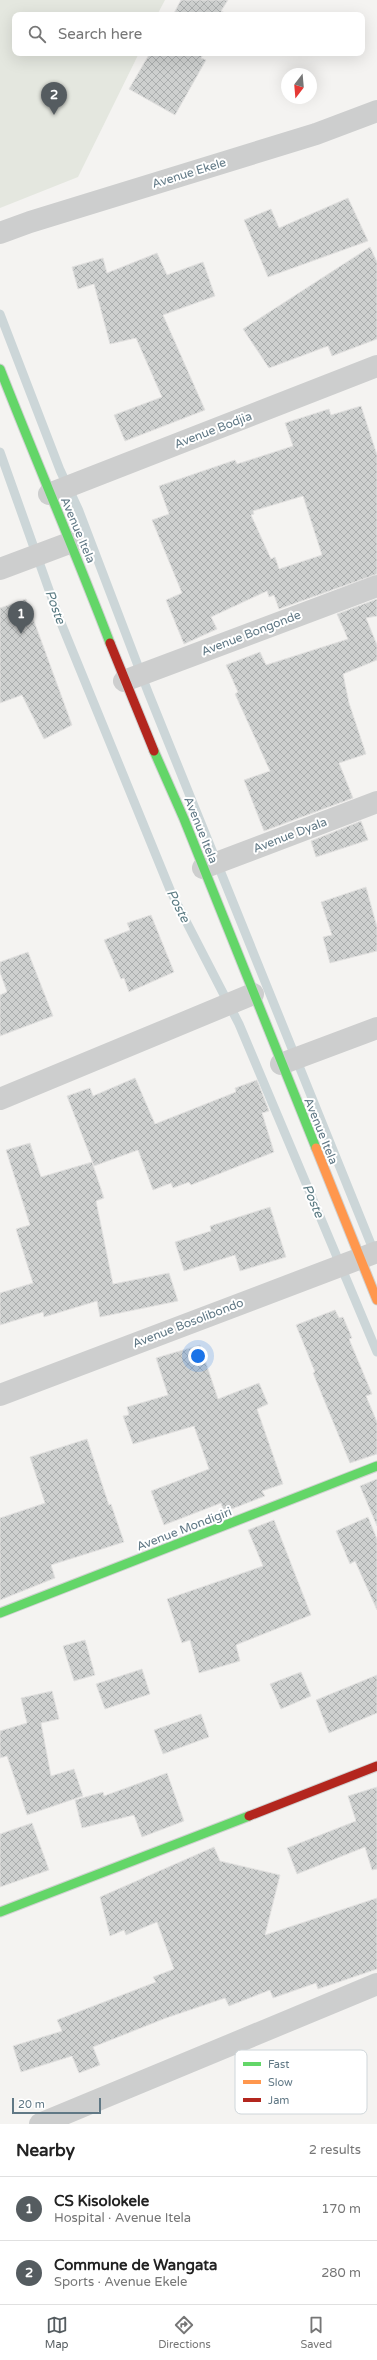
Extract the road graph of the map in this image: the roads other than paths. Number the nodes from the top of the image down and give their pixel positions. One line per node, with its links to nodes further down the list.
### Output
1 (377, 110): 2 (street, Avenue Ekele)
2 (0, 233)
3 (377, 366): 5 (street, Avenue Bodjia)
4 (0, 369): 5 (street, Avenue Itela)
5 (49, 494): 6 (street, Avenue Itela)
6 (72, 542): 7 (street); 9 (street, Avenue Itela)
7 (0, 569)
8 (377, 586): 9 (street, Avenue Bongonde)
9 (124, 681): 11 (street, Avenue Itela)
10 (377, 802): 11 (street, Avenue Dyala)
11 (203, 868): 12 (street, Avenue Itela)
12 (253, 994): 14 (street, Avenue Itela); 15 (street)
13 (377, 1028): 14 (street)
14 (281, 1064): 16 (street, Avenue Itela)
15 (0, 1100)
16 (368, 1255): 17 (street, Avenue Itela); 18 (street, Avenue Bosolibondo)
17 (377, 1300)
18 (0, 1395)
19 (377, 1466): 20 (street, Avenue Mondigiri)
20 (0, 1613)
21 (377, 1766): 22 (street)
22 (0, 1912)
23 (377, 1984): 24 (street)
24 (40, 2124)

